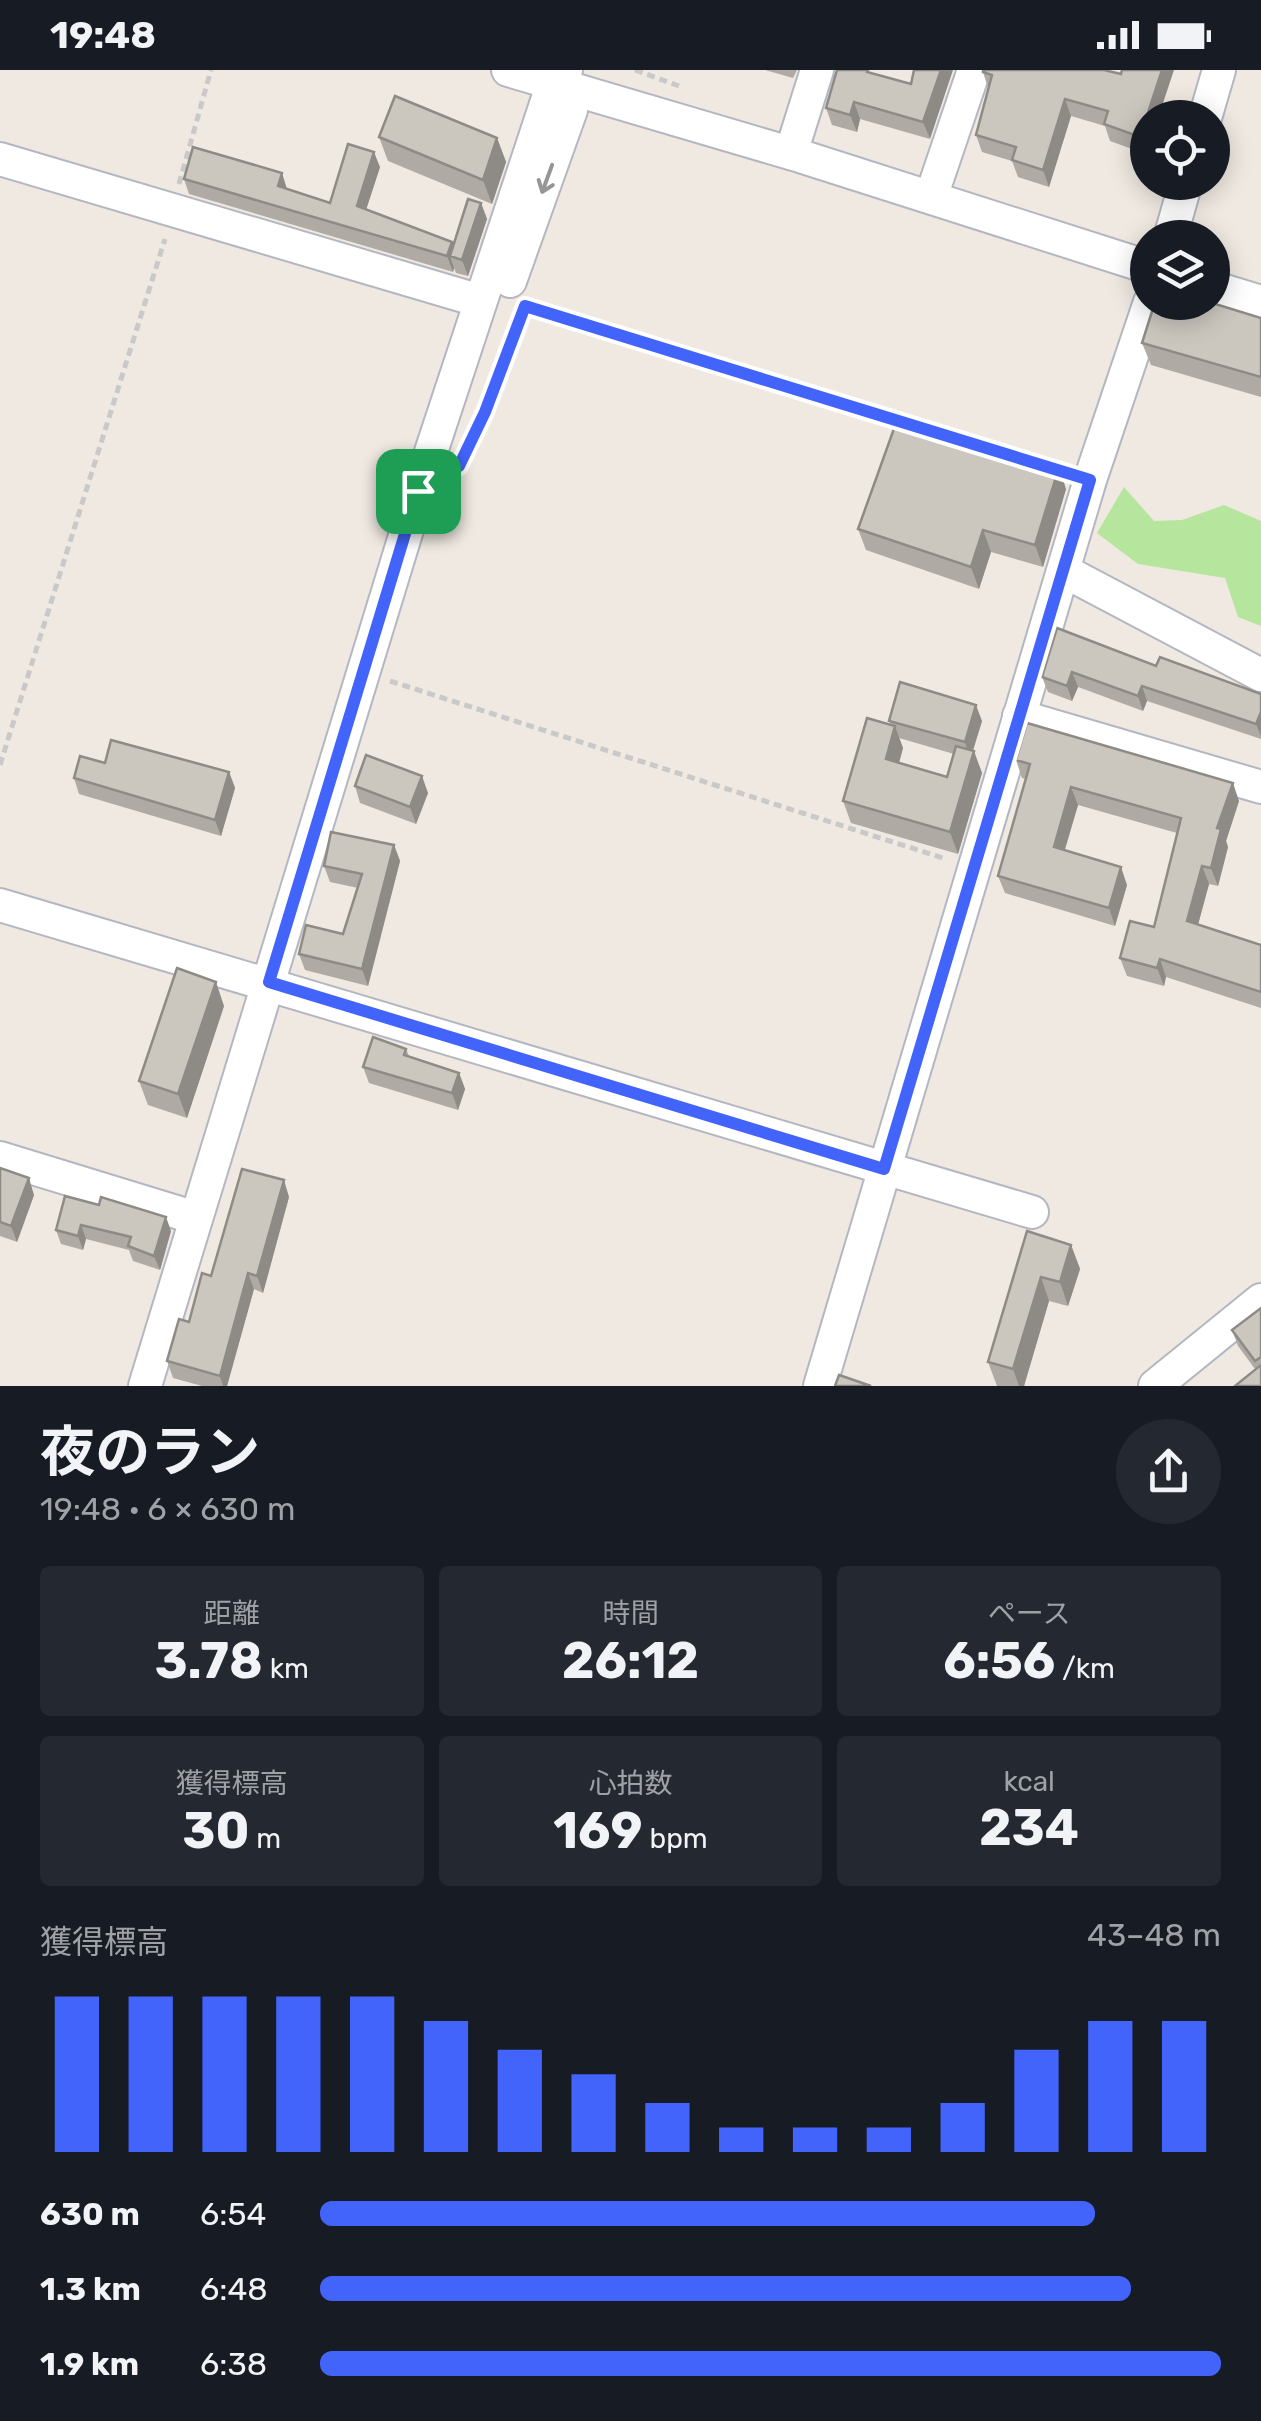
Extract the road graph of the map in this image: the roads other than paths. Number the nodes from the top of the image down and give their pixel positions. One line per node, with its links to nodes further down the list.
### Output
1 (508, 70): 5 (street)
2 (817, 70): 7 (street)
3 (974, 70): 9 (street)
4 (1219, 70): 6 (street)
5 (563, 79): 7 (street); 20 (street)
6 (1210, 100)
7 (791, 153): 9 (street)
8 (0, 159): 12 (street)
9 (931, 198): 10 (street)
10 (1130, 261)
11 (1230, 293): 13 (street)
12 (467, 297)
13 (1261, 302)
14 (1144, 320): 15 (street)
15 (1064, 571): 16 (street); 17 (street)
16 (1261, 676)
17 (1019, 716): 18 (street); 22 (street)
18 (1261, 787)
19 (0, 905): 20 (street)
20 (269, 982): 22 (street); 24 (street)
21 (0, 1158): 24 (street)
22 (884, 1169): 23 (street); 27 (street)
23 (1032, 1212)
24 (196, 1218): 26 (street)
25 (1261, 1300): 28 (street)
26 (145, 1386)
27 (820, 1386)
28 (1155, 1386)

